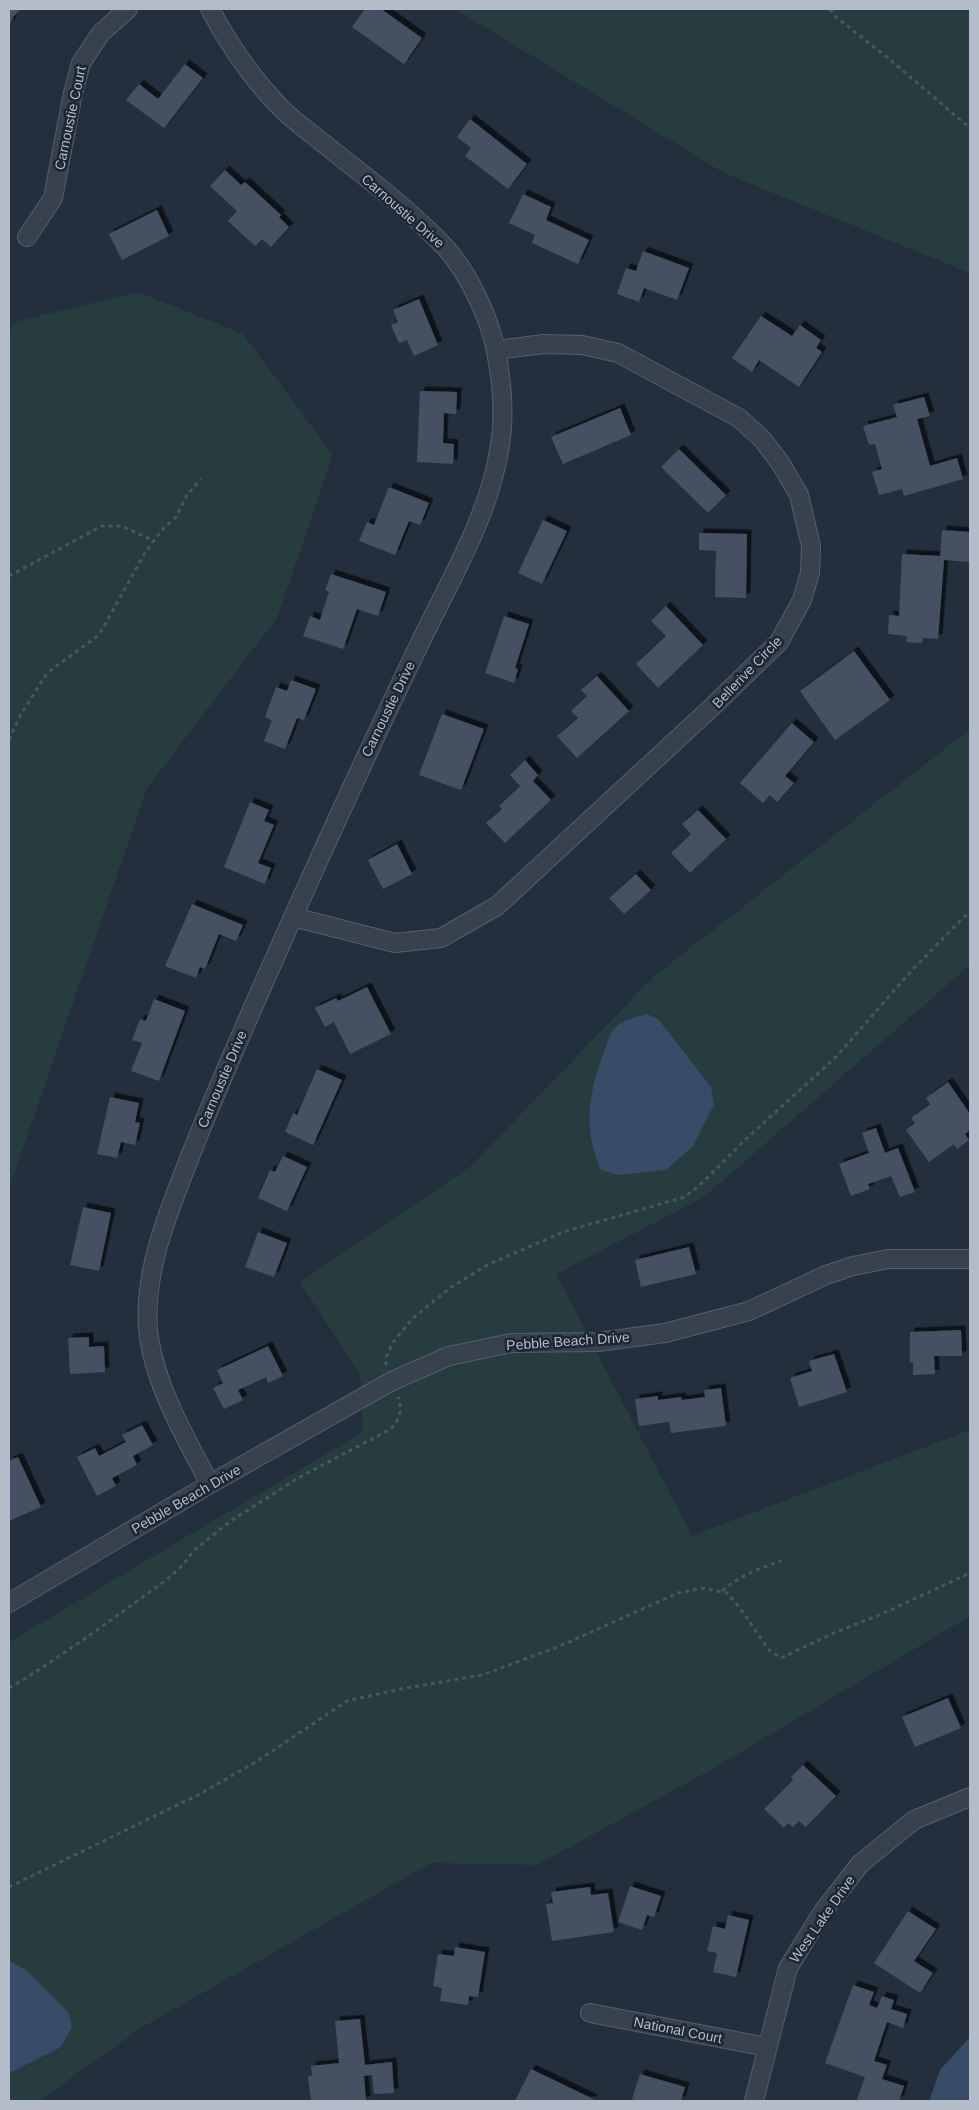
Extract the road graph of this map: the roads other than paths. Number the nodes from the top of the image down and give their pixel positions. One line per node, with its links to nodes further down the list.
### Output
1 (128, 9): 3 (street, Carnoustie Court)
2 (210, 9): 4 (street, Carnoustie Drive)
3 (27, 237)
4 (496, 350): 5 (street, Carnoustie Drive); 5 (street, Bellerive Circle)
5 (293, 918): 7 (street, Carnoustie Drive)
6 (970, 1259): 7 (street, Pebble Beach Drive)
7 (210, 1484): 8 (street, Pebble Beach Drive)
8 (9, 1603)
9 (970, 1798): 11 (street, West Lake Drive)
10 (590, 2013): 11 (street, National Court)
11 (767, 2046): 12 (street, West Lake Drive)
12 (754, 2101)

